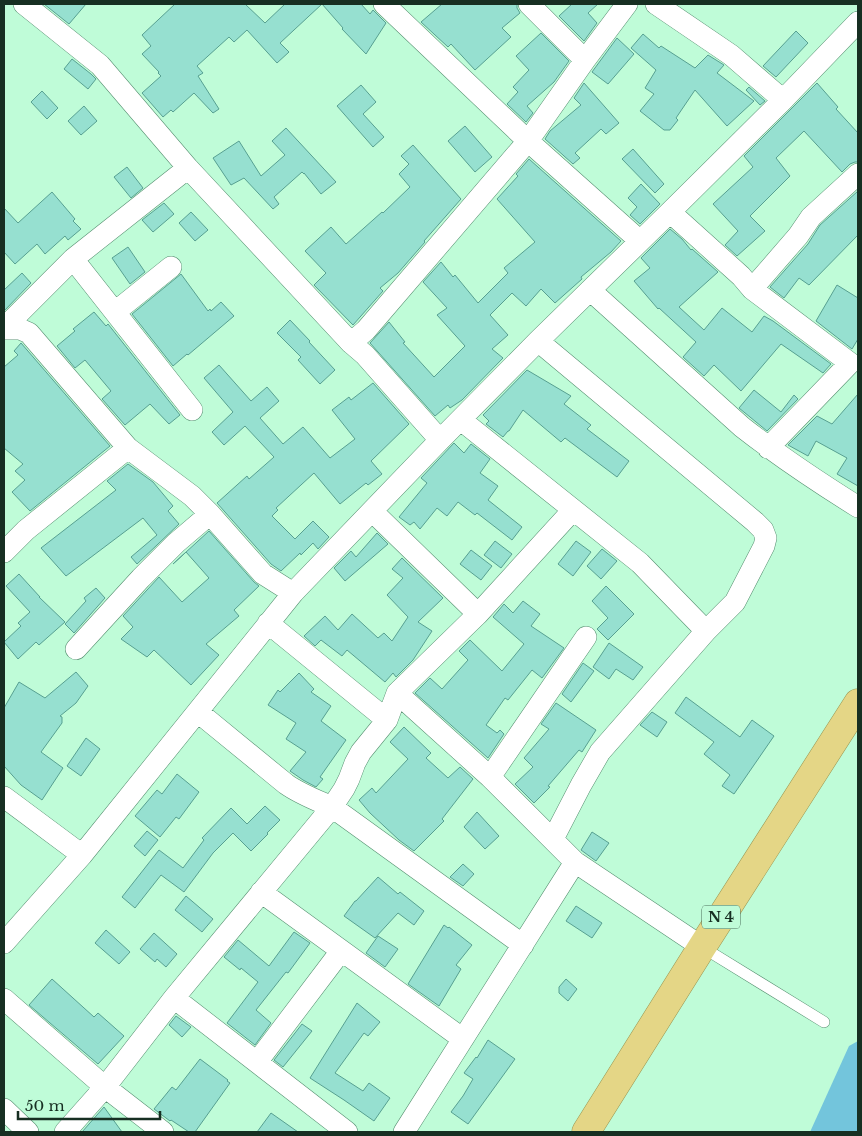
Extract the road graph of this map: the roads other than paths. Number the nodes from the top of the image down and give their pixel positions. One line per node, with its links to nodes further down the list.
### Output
1 (24, 4): 10 (street)
2 (384, 4): 9 (street)
3 (529, 4): 7 (street)
4 (627, 4): 7 (street)
5 (656, 4): 8 (street)
6 (858, 22): 8 (street)
7 (585, 60): 9 (street)
8 (783, 100): 12 (street)
9 (528, 141): 13 (street); 21 (street)
10 (188, 168): 14 (street); 21 (street)
11 (858, 174): 16 (street)
12 (670, 212): 13 (street); 16 (street)
13 (640, 242): 17 (street)
14 (73, 259): 18 (street); 19 (street)
15 (171, 267): 18 (street)
16 (752, 289): 22 (street)
17 (590, 290): 20 (street); 27 (street)
18 (115, 312): 23 (street)
19 (4, 328): 26 (street)
20 (538, 341): 24 (street); 36 (street)
21 (351, 343): 25 (street)
22 (854, 359): 27 (street)
23 (192, 410)
24 (460, 420): 25 (street); 29 (street)
25 (440, 440): 30 (street)
26 (128, 448): 31 (street); 32 (street)
27 (768, 448): 28 (street)
28 (858, 507)
29 (573, 510): 34 (street); 36 (street)
30 (372, 511): 33 (street); 34 (street)
31 (210, 514): 33 (street); 38 (street)
32 (4, 552)
33 (293, 593): 35 (street)
34 (478, 614): 39 (street)
35 (268, 623): 41 (street); 42 (street)
36 (706, 631): 46 (street)
37 (586, 637): 43 (street)
38 (76, 649)
39 (397, 693): 42 (street); 43 (street)
40 (858, 703): 52 (highway, N 4)
41 (198, 712): 45 (street); 47 (street)
42 (388, 720): 45 (street)
43 (490, 777): 46 (street)
44 (4, 797): 47 (street)
45 (332, 806): 49 (street); 51 (street)
46 (553, 839): 48 (street)
47 (82, 855): 50 (street)
48 (575, 862): 51 (street); 52 (street)
49 (261, 892): 53 (street); 54 (street)
50 (4, 943)
51 (523, 945): 57 (street)
52 (702, 947): 56 (lane); 66 (highway, N 4)
53 (341, 951): 57 (street); 58 (street)
54 (174, 998): 58 (street); 59 (street)
55 (4, 999): 59 (street)
56 (824, 1022)
57 (462, 1039): 65 (street)
58 (257, 1062): 64 (street)
59 (105, 1087): 62 (street); 63 (street)
60 (4, 1109): 61 (street)
61 (28, 1132)
62 (64, 1132)
63 (163, 1132)
64 (347, 1132)
65 (404, 1132)
66 (586, 1132)

